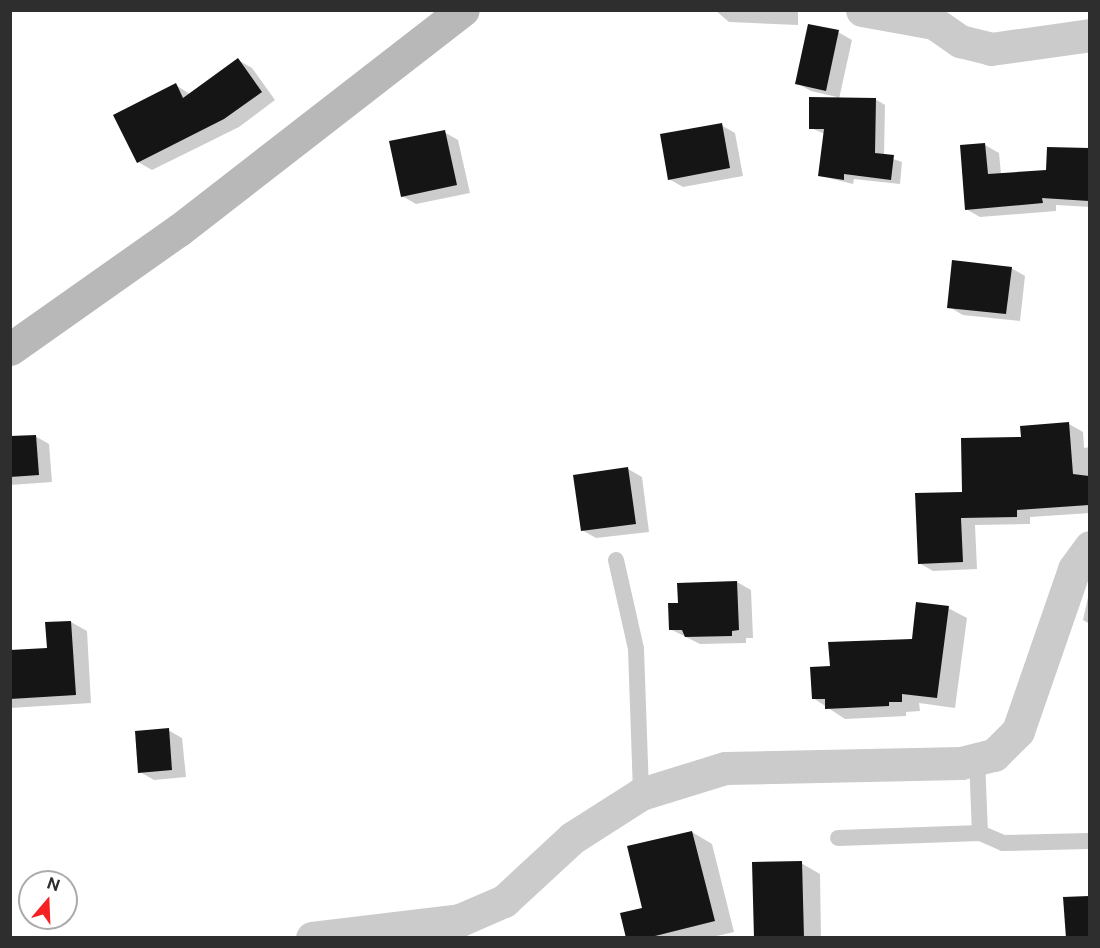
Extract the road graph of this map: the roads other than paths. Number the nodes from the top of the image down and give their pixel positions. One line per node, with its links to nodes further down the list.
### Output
1 (463, 10): 4 (street)
2 (862, 10): 3 (street)
3 (1089, 35)
4 (10, 349)
5 (1089, 547): 7 (street)
6 (616, 560): 8 (lane)
7 (977, 759): 8 (street); 9 (lane)
8 (641, 794): 12 (street)
9 (980, 834): 10 (lane); 11 (lane)
10 (838, 838)
11 (1089, 842)
12 (312, 938)

